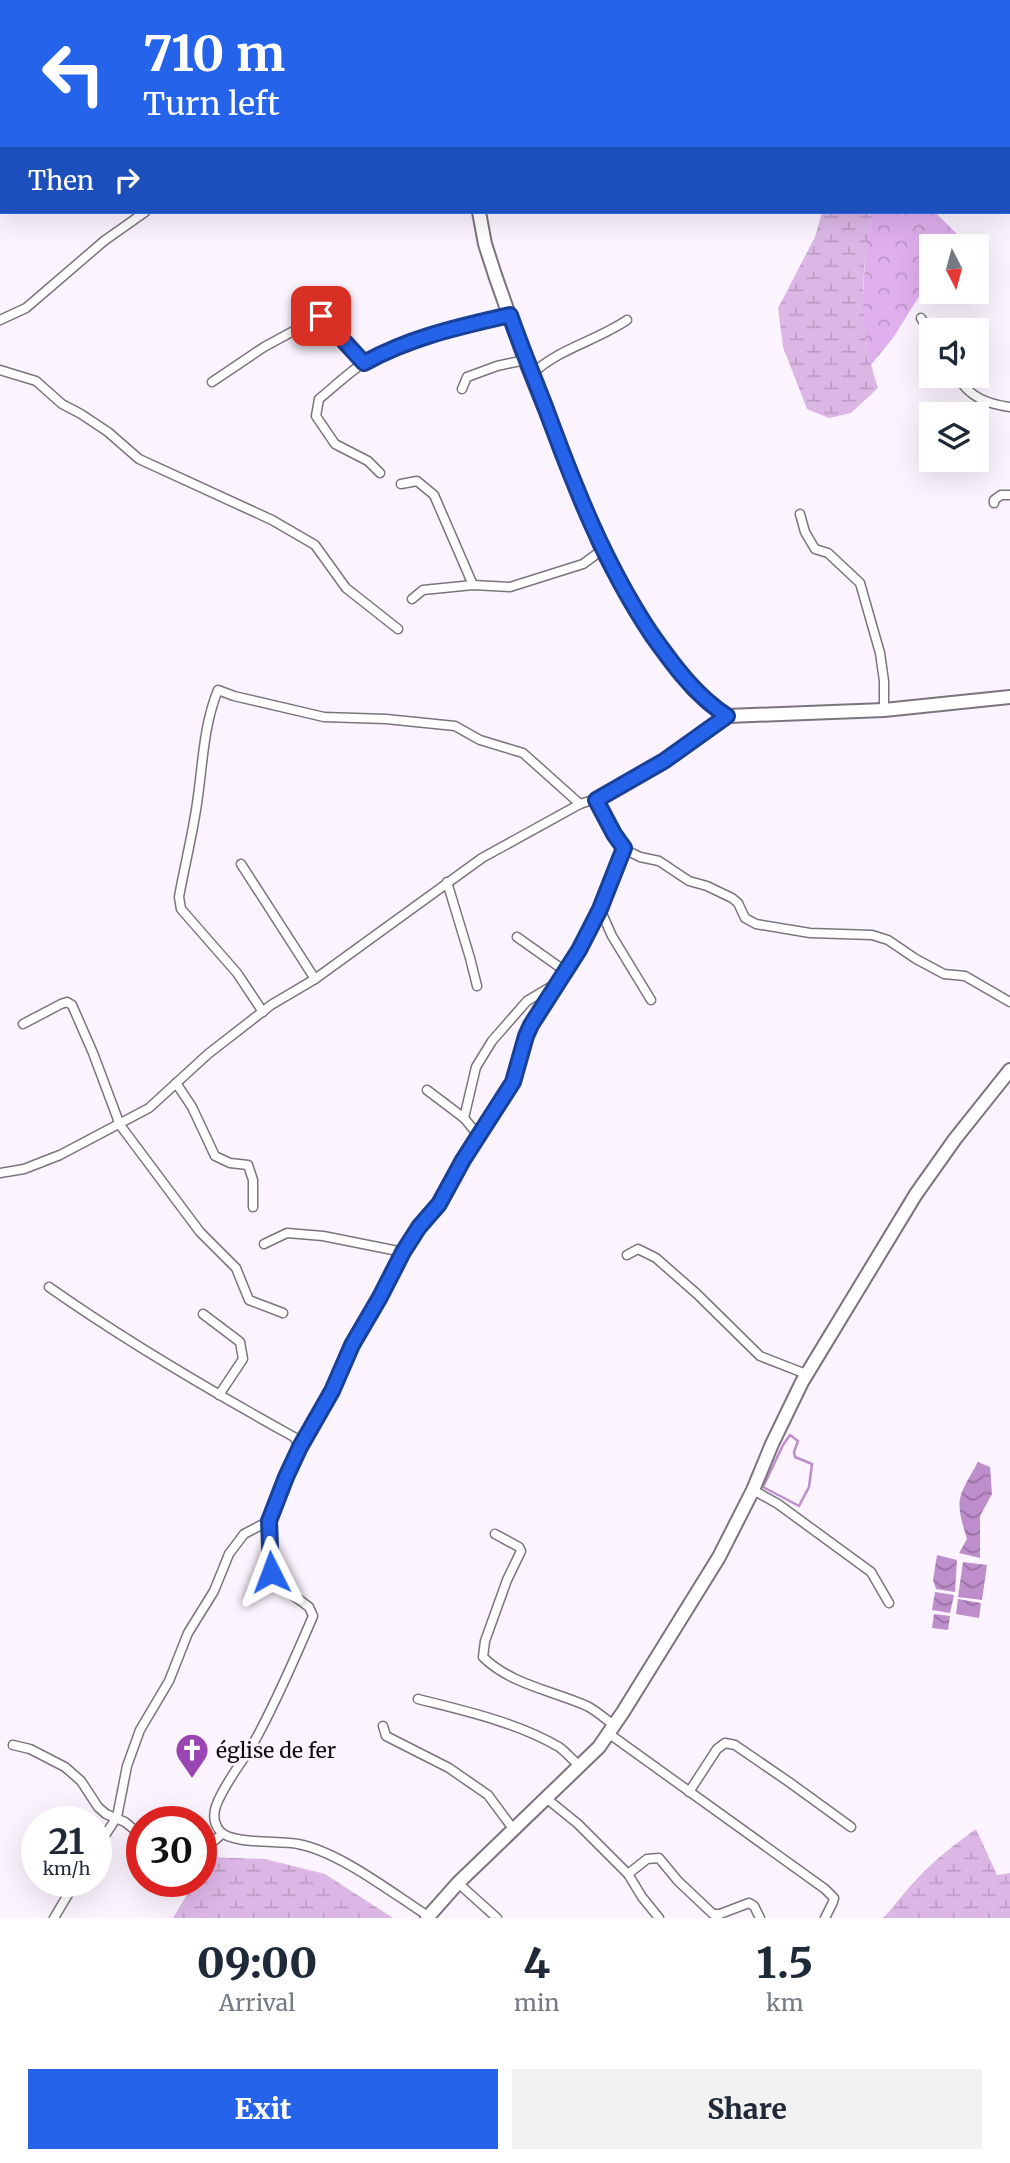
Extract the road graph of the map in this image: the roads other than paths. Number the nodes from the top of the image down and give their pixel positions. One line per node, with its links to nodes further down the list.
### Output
1 (142, 214): 4 (street)
2 (479, 214): 3 (main road)
3 (510, 315): 6 (main road); 7 (street)
4 (0, 320)
5 (627, 320): 9 (street)
6 (525, 360): 9 (main road); 11 (street)
7 (364, 363): 10 (street); 14 (street)
8 (0, 370): 22 (street)
9 (532, 374): 19 (main road)
10 (212, 382)
11 (462, 388)
12 (967, 388): 13 (street)
13 (1010, 407)
14 (380, 473)
15 (401, 484): 20 (street)
16 (1010, 495): 17 (street)
17 (994, 503)
18 (800, 514): 24 (street)
19 (602, 550): 20 (street); 25 (main road)
20 (473, 585): 21 (street)
21 (412, 599)
22 (398, 629)
23 (1010, 697): 24 (main road)
24 (884, 709): 25 (main road)
25 (727, 716): 26 (street)
26 (596, 800): 27 (street); 28 (street)
27 (580, 804): 30 (street); 39 (street)
28 (624, 848): 31 (street); 38 (street)
29 (241, 864): 34 (street)
30 (447, 882): 34 (street); 36 (street)
31 (600, 909): 33 (street); 37 (street)
32 (517, 937): 33 (street)
33 (565, 971): 35 (street)
34 (315, 979): 39 (street)
35 (557, 984): 44 (street); 46 (street)
36 (477, 986)
37 (651, 1000)
38 (1010, 1002)
39 (263, 1012): 42 (street)
40 (23, 1024): 45 (street)
41 (1010, 1070): 55 (main road)
42 (176, 1083): 45 (street); 48 (street)
43 (426, 1090): 44 (street)
44 (464, 1118): 46 (street)
45 (120, 1125): 47 (street); 53 (street)
46 (478, 1135): 50 (street)
47 (0, 1174)
48 (253, 1207)
49 (264, 1244): 50 (street)
50 (403, 1252): 57 (street)
51 (627, 1255): 55 (street)
52 (49, 1287): 56 (street)
53 (283, 1313)
54 (203, 1314): 56 (street)
55 (806, 1374): 58 (main road)
56 (219, 1395): 57 (street)
57 (300, 1447): 59 (street)
58 (753, 1490): 61 (street); 64 (main road)
59 (269, 1521): 69 (street); 74 (street)
60 (495, 1534): 64 (street)
61 (889, 1603)
62 (418, 1699): 66 (street)
63 (383, 1726): 73 (street)
64 (611, 1729): 66 (main road); 67 (street)
65 (13, 1745): 69 (street)
66 (579, 1766): 68 (main road)
67 (689, 1792): 72 (street); 84 (street)
68 (546, 1798): 73 (main road); 76 (street)
69 (117, 1817): 70 (street); 71 (street)
70 (126, 1824)
71 (112, 1825)
72 (850, 1827)
73 (514, 1830): 77 (main road)
74 (222, 1833): 75 (street); 79 (street)
75 (217, 1838)
76 (628, 1874): 82 (street); 83 (street)
77 (458, 1883): 79 (main road); 81 (street)
78 (66, 1897): 80 (street)
79 (428, 1917)
80 (54, 1918)
81 (498, 1918)
82 (659, 1918)
83 (760, 1918)
84 (825, 1918)

